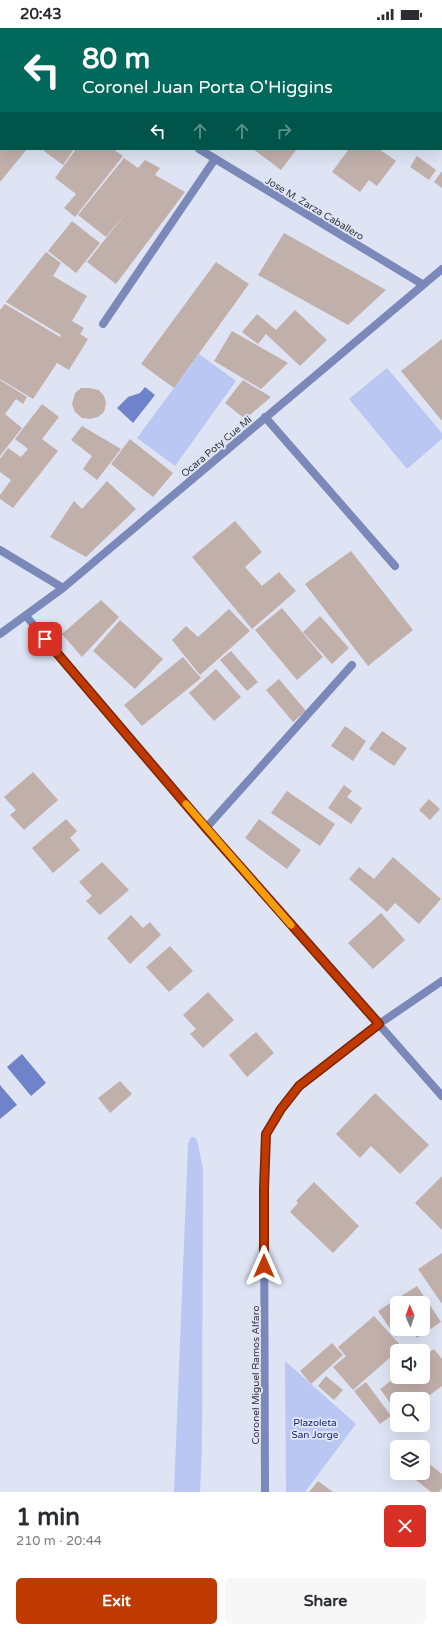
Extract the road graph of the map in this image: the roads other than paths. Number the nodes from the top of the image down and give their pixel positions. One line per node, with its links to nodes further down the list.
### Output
1 (201, 150): 2 (street, Jose M. Zarza Caballero)
2 (215, 159): 4 (street, Jose M. Zarza Caballero); 5 (street)
3 (442, 268): 4 (street, Ocara Poty Cue Mi)
4 (422, 284): 6 (street, Ocara Poty Cue Mi)
5 (103, 324)
6 (265, 417): 8 (street); 9 (street, Ocara Poty Cue Mi)
7 (0, 550): 9 (street)
8 (395, 566)
9 (63, 588): 10 (street, Ocara Poty Cue Mi)
10 (26, 616): 11 (street, Ocara Poty Cue Mi); 13 (street)
11 (0, 634)
12 (352, 666): 13 (street)
13 (206, 828): 15 (street)
14 (442, 981): 15 (street, Coronel Miguel Ramos Alfaro)
15 (379, 1024): 16 (street); 17 (street, Coronel Miguel Ramos Alfaro)
16 (442, 1096)
17 (266, 1492)

